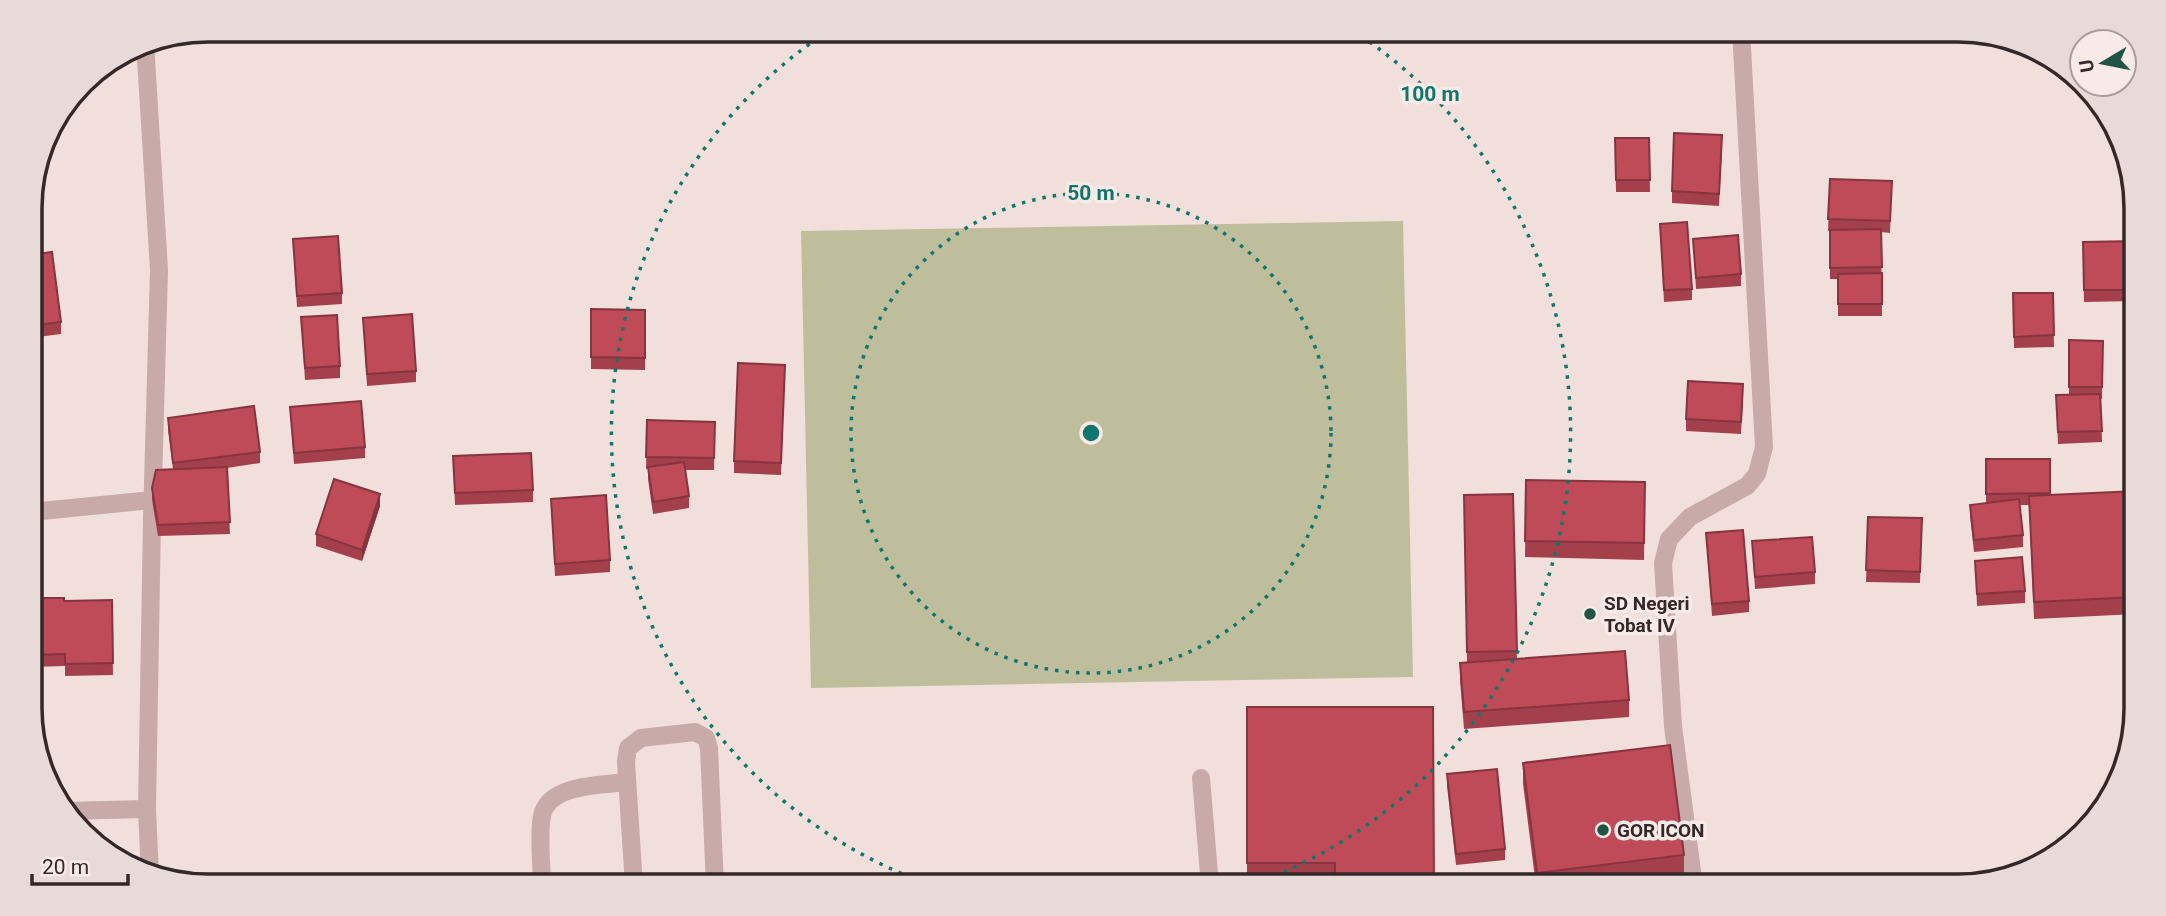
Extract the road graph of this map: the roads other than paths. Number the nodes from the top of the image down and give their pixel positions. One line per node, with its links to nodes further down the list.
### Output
1 (1742, 42): 14 (street)
2 (146, 55): 3 (street)
3 (152, 500): 4 (street); 7 (street)
4 (42, 511)
5 (1201, 778): 13 (street)
6 (627, 782): 10 (street); 11 (street); 12 (street)
7 (147, 809): 8 (street); 9 (street)
8 (78, 811)
9 (149, 862)
10 (542, 874)
11 (633, 874)
12 (714, 874)
13 (1209, 874)
14 (1692, 874)

